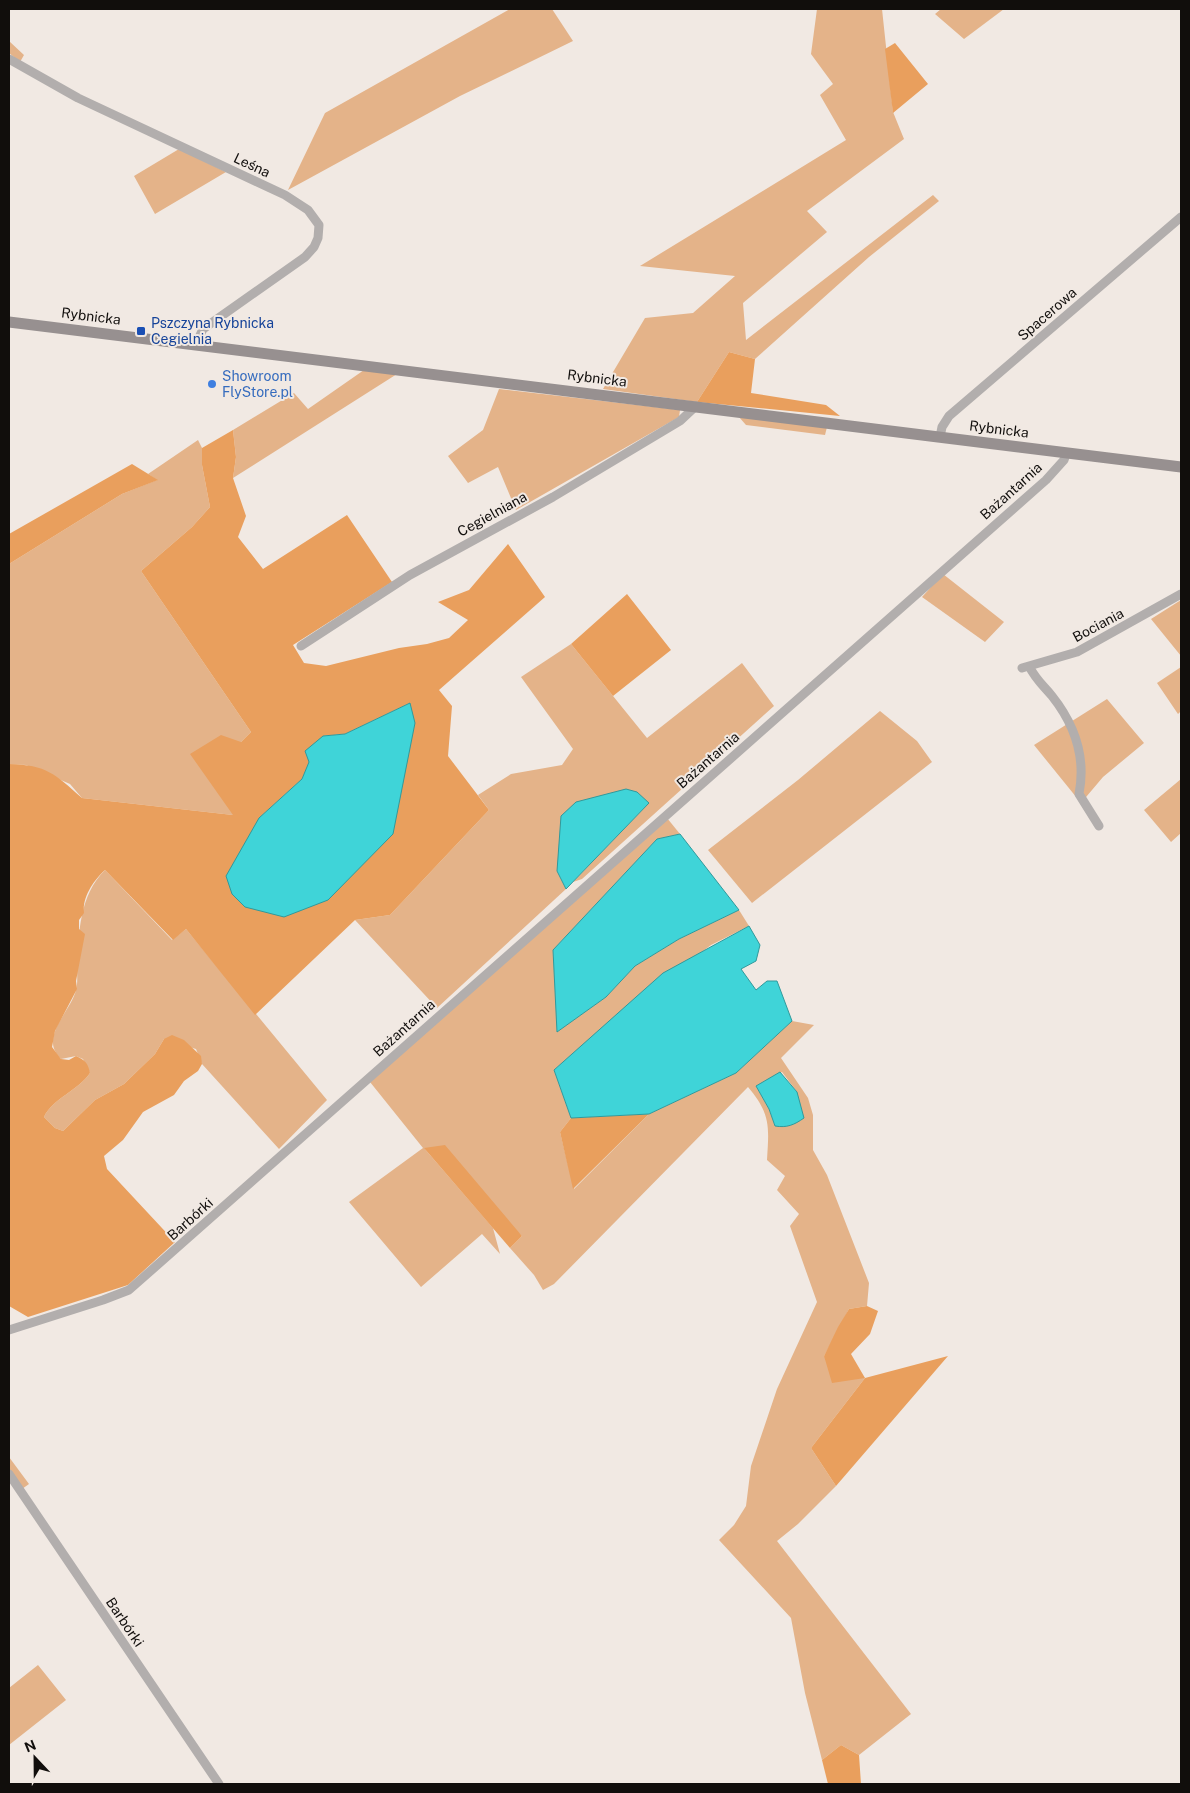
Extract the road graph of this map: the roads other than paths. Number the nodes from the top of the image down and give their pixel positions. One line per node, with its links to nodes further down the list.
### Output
1 (9, 59): 4 (street, Leśna)
2 (1181, 217): 6 (street, Spacerowa)
3 (9, 322): 4 (main road, Rybnicka)
4 (196, 344): 5 (main road, Rybnicka)
5 (696, 406): 6 (main road, Rybnicka); 10 (street, Cegielniana)
6 (940, 437): 7 (main road, Rybnicka)
7 (1066, 454): 8 (main road, Rybnicka); 12 (street, Bażantarnia)
8 (1181, 467)
9 (1181, 594): 11 (street, Bociania)
10 (301, 646)
11 (1099, 826)
12 (364, 1084): 13 (street, Barbórki)
13 (9, 1330)
14 (9, 1474): 15 (street, Barbórki)
15 (220, 1784)

